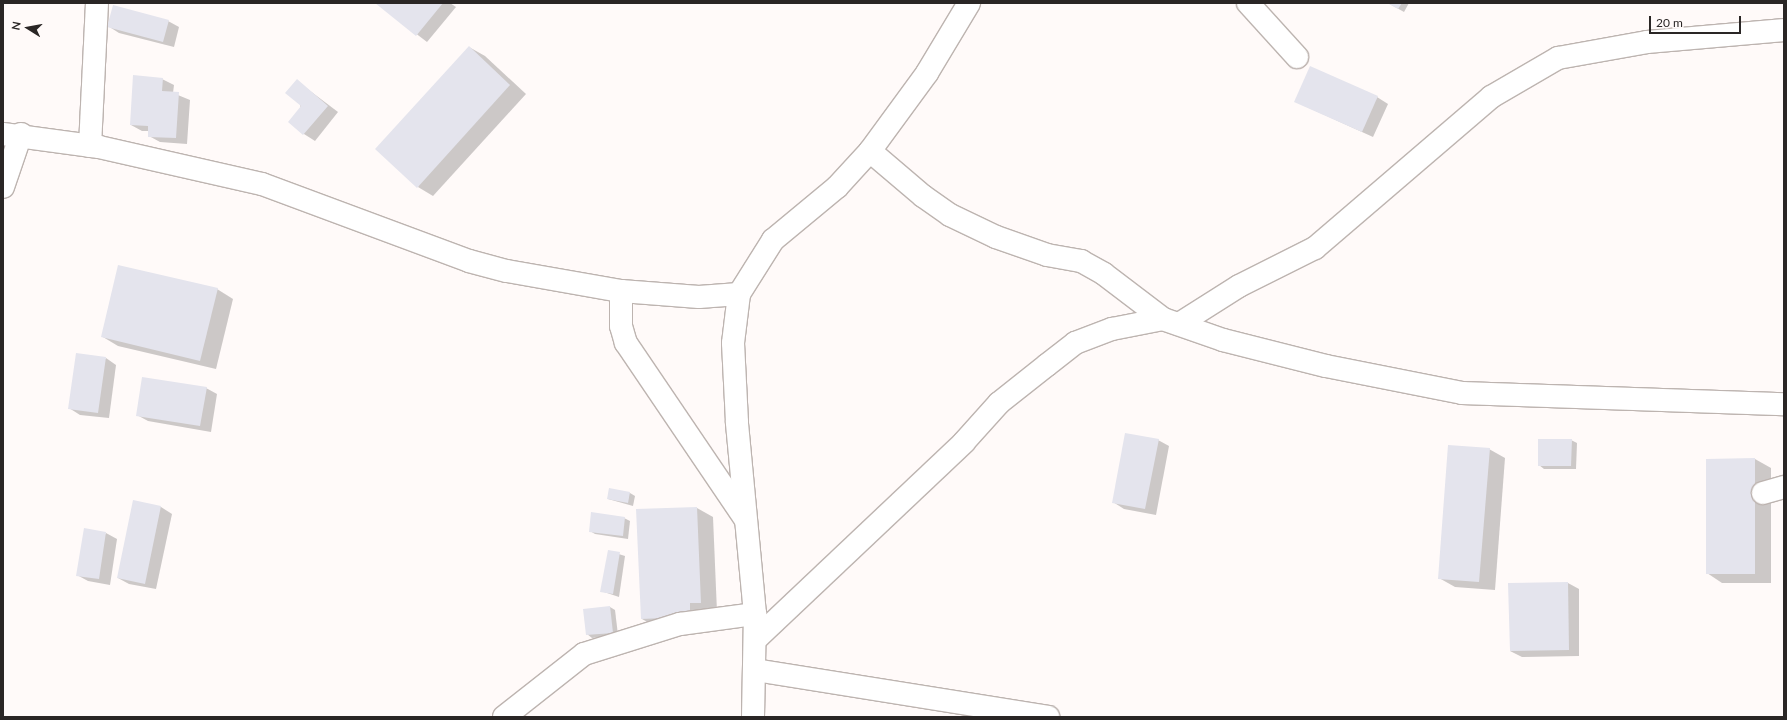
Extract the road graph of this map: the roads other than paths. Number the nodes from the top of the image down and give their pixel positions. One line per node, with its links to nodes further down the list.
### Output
1 (97, 3): 7 (street)
2 (969, 3): 8 (street)
3 (1248, 3): 5 (street)
4 (1784, 30): 12 (street)
5 (1297, 57)
6 (12, 134): 7 (street); 9 (street)
7 (90, 146): 10 (street)
8 (870, 151): 11 (street); 12 (street)
9 (3, 187)
10 (621, 291): 11 (street); 16 (street)
11 (739, 294): 16 (street)
12 (1171, 321): 13 (street); 18 (street)
13 (1784, 404)
14 (1784, 487): 15 (street)
15 (1763, 493)
16 (745, 520): 17 (street)
17 (755, 614): 18 (street); 20 (street)
18 (756, 639): 19 (street)
19 (755, 670): 21 (street); 22 (street)
20 (504, 717)
21 (753, 717)
22 (1048, 717)

